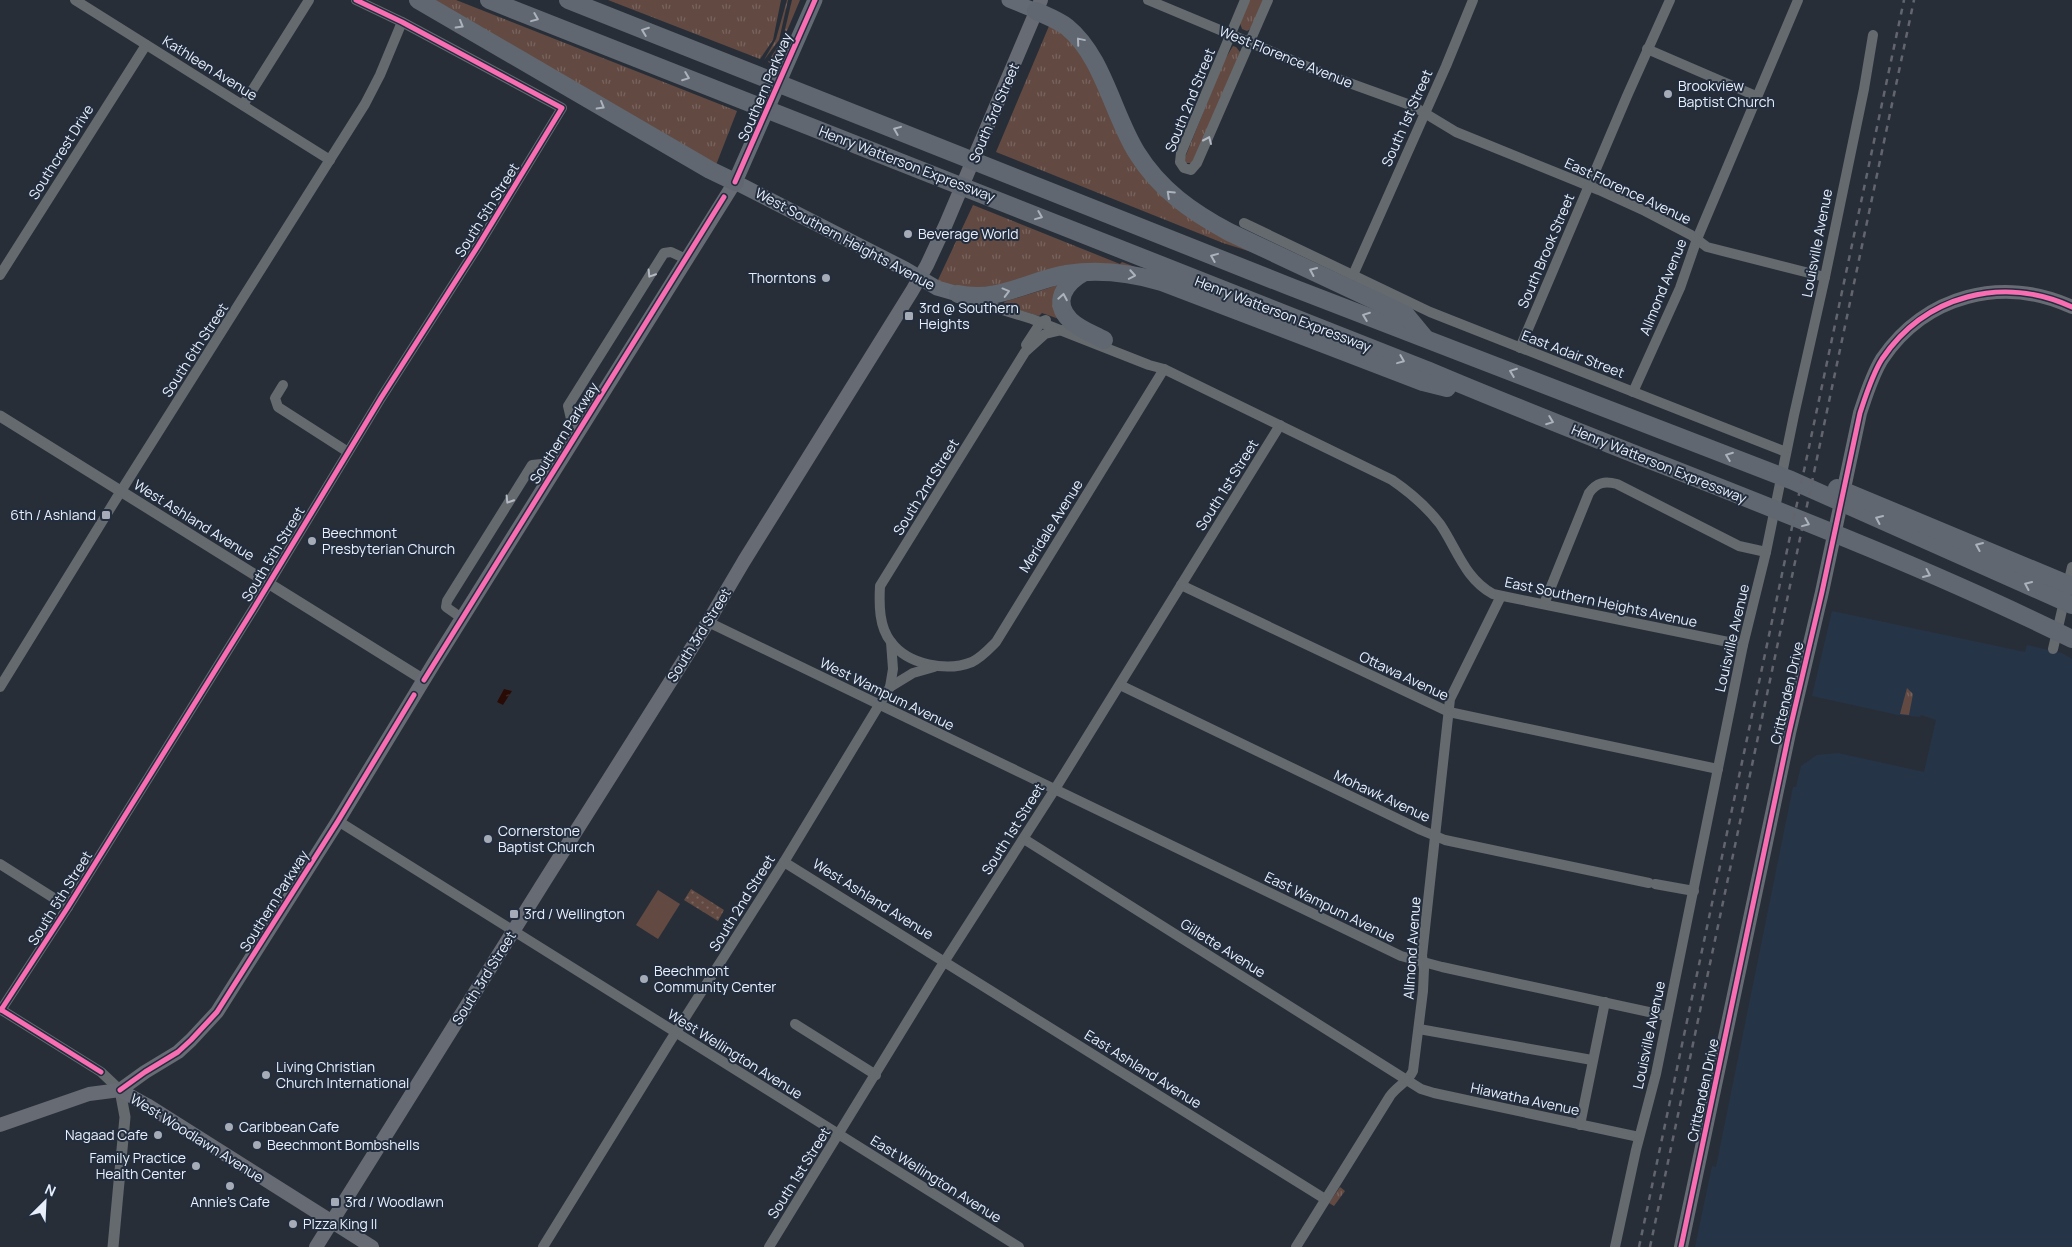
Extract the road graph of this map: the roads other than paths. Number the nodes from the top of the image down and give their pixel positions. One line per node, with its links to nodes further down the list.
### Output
1 (75, 0): 20 (street, Kathleen Avenue)
2 (309, 0): 23 (street)
3 (356, 0): 16 (street)
4 (418, 0): 26 (highway, one-way to 26)
5 (489, 0): 47 (highway, Henry Watterson Expressway, one-way to 47)
6 (568, 0): 41 (highway, Henry Watterson Expressway, one-way to 6)
7 (815, 0): 26 (main road, Southern Parkway)
8 (1009, 0): 15 (main road)
9 (1148, 0): 17 (street, West Florence Avenue)
10 (1245, 0): 17 (street, South 2nd Street)
11 (1268, 0): 19 (street, South 2nd Street)
12 (1473, 0): 24 (street, South 1st Street)
13 (1670, 0): 21 (street, South Brook Street)
14 (1798, 0): 22 (street, Allmond Avenue)
15 (1039, 6): 35 (main road, South 3rd Street); 41 (highway, one-way to 15)
16 (402, 22): 25 (street, South 6th Street); 51 (street, South 5th Street)
17 (1231, 35): 19 (street, West Florence Avenue); 19 (street, South 2nd Street, one-way to 19)
18 (1873, 35): 34 (street, Louisville Avenue)
19 (1249, 42): 24 (street, West Florence Avenue)
20 (146, 45): 23 (street, Kathleen Avenue); 33 (street, Southcrest Drive)
21 (1647, 49): 22 (street); 27 (street, South Brook Street)
22 (1756, 96): 29 (street, Allmond Avenue)
23 (243, 105): 25 (street, Kathleen Avenue)
24 (1424, 113): 27 (street, East Florence Avenue); 32 (street, South 1st Street)
25 (330, 160): 55 (street, South 6th Street)
26 (735, 182): 30 (main road, Southern Parkway); 35 (main road, West Southern Heights Avenue)
27 (1589, 186): 29 (street, East Florence Avenue); 42 (street, South Brook Street)
28 (1244, 223): 32 (street, East Adair Street)
29 (1697, 239): 34 (street, East Florence Avenue); 46 (street, Allmond Avenue)
30 (686, 259): 50 (main road, Southern Parkway); 50 (street, one-way to 50)
31 (1083, 272): 36 (highway, one-way to 31); 40 (highway, one-way to 31); 47 (highway, one-way to 47)
32 (1352, 275): 42 (street, East Adair Street)
33 (0, 276)
34 (1825, 277): 52 (street, Louisville Avenue)
35 (919, 278): 36 (main road, West Southern Heights Avenue); 65 (main road, South 3rd Street)
36 (958, 294): 38 (street, West Southern Heights Avenue)
37 (2072, 307): 114 (main road, Crittenden Drive)
38 (1041, 322): 39 (street, West Southern Heights Avenue); 40 (street, West Southern Heights Avenue); 43 (street, South 2nd Street)
39 (1062, 330): 43 (street, South 2nd Street); 44 (street, West Southern Heights Avenue)
40 (1104, 340): 44 (street, West Southern Heights Avenue)
41 (1428, 340): 54 (highway, Henry Watterson Expressway, one-way to 41)
42 (1520, 348): 46 (street, East Adair Street)
43 (1025, 352): 67 (street, South 2nd Street)
44 (1164, 369): 49 (street, West Southern Heights Avenue); 71 (street, Meridale Avenue)
45 (283, 385): 51 (street)
46 (1633, 392): 52 (street, East Adair Street)
47 (1505, 403): 66 (highway, Henry Watterson Expressway, one-way to 66)
48 (0, 416): 55 (street, West Ashland Avenue)
49 (1280, 425): 59 (street, South 1st Street); 61 (street, East Southern Heights Avenue)
50 (581, 426): 53 (main road, Southern Parkway)
51 (348, 452): 58 (street, South 5th Street)
52 (1786, 452): 56 (street, Louisville Avenue)
53 (554, 471): 64 (main road, Southern Parkway); 64 (street, one-way to 64)
54 (1791, 480): 60 (highway, one-way to 54); 63 (highway, Henry Watterson Expressway, one-way to 54)
55 (121, 492): 58 (street, West Ashland Avenue); 75 (street, South 6th Street)
56 (1766, 552): 62 (street); 68 (street, Louisville Avenue)
57 (2072, 567): 69 (street)
58 (268, 584): 72 (street, West Ashland Avenue); 86 (street, South 5th Street)
59 (1181, 585): 73 (street, South 1st Street); 77 (street, Ottawa Avenue)
60 (2072, 586)
61 (1501, 596): 62 (street, East Southern Heights Avenue); 77 (street, Allmond Avenue)
62 (1544, 604): 68 (street, East Southern Heights Avenue)
63 (2072, 605)
64 (463, 619): 72 (main road, Southern Parkway)
65 (708, 622): 76 (street, West Wampum Avenue); 87 (main road, South 3rd Street)
66 (2072, 639)
67 (891, 642): 70 (street, South 2nd Street); 74 (street, South 2nd Street)
68 (1743, 645): 78 (street, Louisville Avenue)
69 (2053, 649)
70 (910, 658): 71 (street, Meridale Avenue)
71 (937, 666): 74 (street, Meridale Avenue)
72 (424, 680): 80 (main road, Southern Parkway)
73 (1120, 685): 79 (street, South 1st Street); 81 (street, Mohawk Avenue)
74 (890, 687): 76 (street, South 2nd Street)
75 (0, 688)
76 (880, 704): 79 (street, West Wampum Avenue); 83 (street, South 2nd Street)
77 (1448, 712): 78 (street, Ottawa Avenue); 81 (street, Allmond Avenue)
78 (1718, 768): 85 (street, Louisville Avenue)
79 (1055, 789): 82 (street, South 1st Street); 89 (street, East Wampum Avenue)
80 (338, 821): 87 (street, West Wellington Avenue); 99 (main road, Southern Parkway)
81 (1435, 836): 85 (street, Mohawk Avenue); 89 (street, Allmond Avenue)
82 (1024, 839): 88 (street, South 1st Street); 98 (street, Gillette Avenue)
83 (784, 862): 88 (street, West Ashland Avenue); 95 (street, South 2nd Street)
84 (0, 864): 86 (street)
85 (1694, 891): 92 (street, Louisville Avenue)
86 (68, 907): 91 (street, South 5th Street)
87 (513, 931): 95 (street, West Wellington Avenue); 105 (main road, South 3rd Street)
88 (945, 961): 97 (street, South 1st Street); 104 (street, East Ashland Avenue)
89 (1424, 963): 90 (street, East Wampum Avenue); 94 (street, Allmond Avenue)
90 (1604, 1002): 92 (street, East Wampum Avenue); 96 (street)
91 (0, 1010): 99 (street, West Woodlawn Avenue)
92 (1667, 1016): 103 (street, Louisville Avenue)
93 (795, 1024): 97 (street)
94 (1419, 1029): 96 (street); 98 (street, Allmond Avenue)
95 (675, 1032): 102 (street, West Wellington Avenue); 109 (street, South 2nd Street)
96 (1592, 1060): 101 (street)
97 (876, 1075): 102 (street, South 1st Street)
98 (1407, 1080): 101 (street, Hiawatha Avenue); 104 (street, Allmond Avenue)
99 (120, 1090): 100 (main road, Southern Parkway); 105 (main road, West Woodlawn Avenue); 106 (street)
100 (0, 1125)
101 (1580, 1125): 103 (street, Hiawatha Avenue)
102 (839, 1135): 110 (street, South 1st Street); 111 (street, East Wellington Avenue)
103 (1639, 1137): 113 (street, Louisville Avenue)
104 (1326, 1199): 112 (street, Allmond Avenue)
105 (332, 1222): 107 (main road, South 3rd Street); 108 (main road, West Woodlawn Avenue)
106 (113, 1247)
107 (316, 1247)
108 (372, 1247)
109 (543, 1247)
110 (768, 1247)
111 (1019, 1247)
112 (1296, 1247)
113 (1615, 1247)
114 (1681, 1247)

